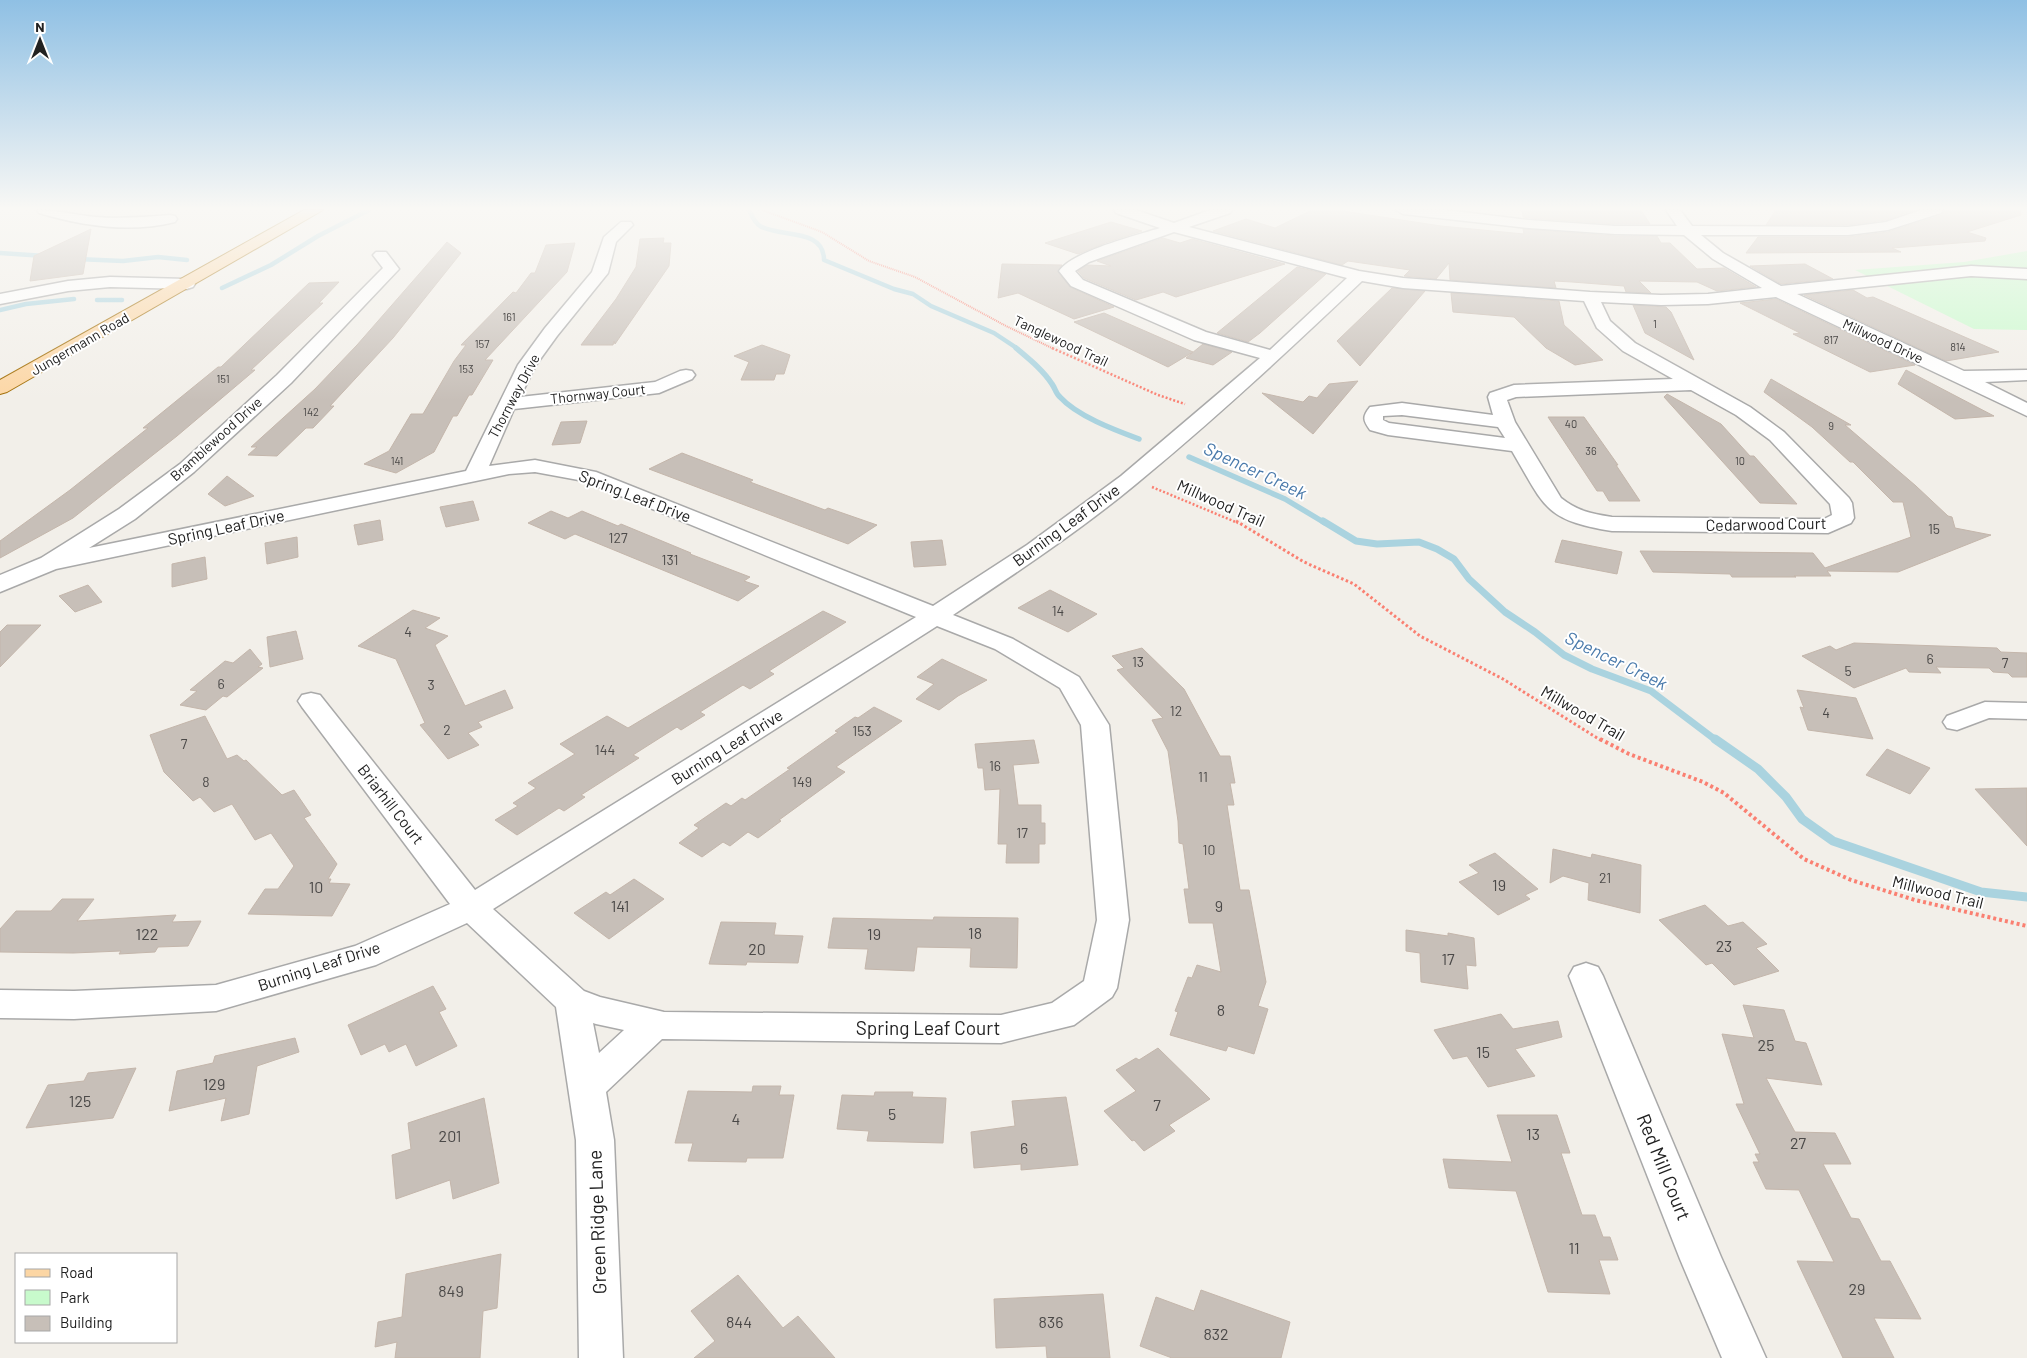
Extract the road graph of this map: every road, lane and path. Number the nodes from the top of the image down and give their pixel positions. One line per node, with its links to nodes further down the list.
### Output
1 (206, 273): 10 (main road, Jungermann Road)
2 (387, 273): 27 (street, Bramblewood Drive)
3 (600, 273): 20 (street, Thornway Drive)
4 (905, 273): 21 (path, Tanglewood Trail)
5 (1070, 273): 14 (street)
6 (1348, 273): 9 (street)
7 (1747, 273): 11 (street, Millwood Drive)
8 (1949, 273): 11 (street)
9 (1358, 276): 12 (street); 14 (street, Burning Leaf Drive)
10 (187, 284): 13 (street); 19 (main road, Jungermann Road)
11 (1779, 292): 12 (street); 17 (street, Millwood Drive)
12 (1590, 297): 18 (street, Cedarwood Court)
13 (0, 299)
14 (1273, 356): 31 (street, Burning Leaf Drive)
15 (686, 375): 20 (street, Thornway Court)
16 (2027, 375): 17 (street)
17 (1961, 377): 22 (street, Millwood Drive)
18 (1693, 384): 23 (street, Cedarwood Court); 24 (street, Cedarwood Court)
19 (0, 388)
20 (507, 404): 25 (street, Thornway Drive)
21 (1186, 404)
22 (2027, 410)
23 (1505, 422): 24 (street, Cedarwood Court); 24 (street)
24 (1518, 446)
25 (474, 475): 28 (street, Spring Leaf Drive); 31 (street, Spring Leaf Drive)
26 (1149, 486): 36 (path, Millwood Trail)
27 (127, 514): 28 (street); 29 (street, Bramblewood Drive)
28 (144, 544): 29 (street, Spring Leaf Drive)
29 (49, 563): 30 (street, Bramblewood Drive)
30 (0, 585)
31 (935, 616): 35 (street, Burning Leaf Drive); 40 (street, Spring Leaf Court)
32 (311, 700): 35 (street, Briarhill Court)
33 (2027, 711): 34 (street)
34 (1957, 722)
35 (470, 908): 38 (street, Spring Leaf Court); 39 (street, Burning Leaf Drive)
36 (2027, 926)
37 (1586, 976): 43 (street, Red Mill Court)
38 (572, 1001): 40 (street, Spring Leaf Court); 41 (street, Green Ridge Lane)
39 (0, 1004)
40 (655, 1024): 41 (street)
41 (586, 1087): 42 (street, Green Ridge Lane)
42 (601, 1358)
43 (1744, 1358)

